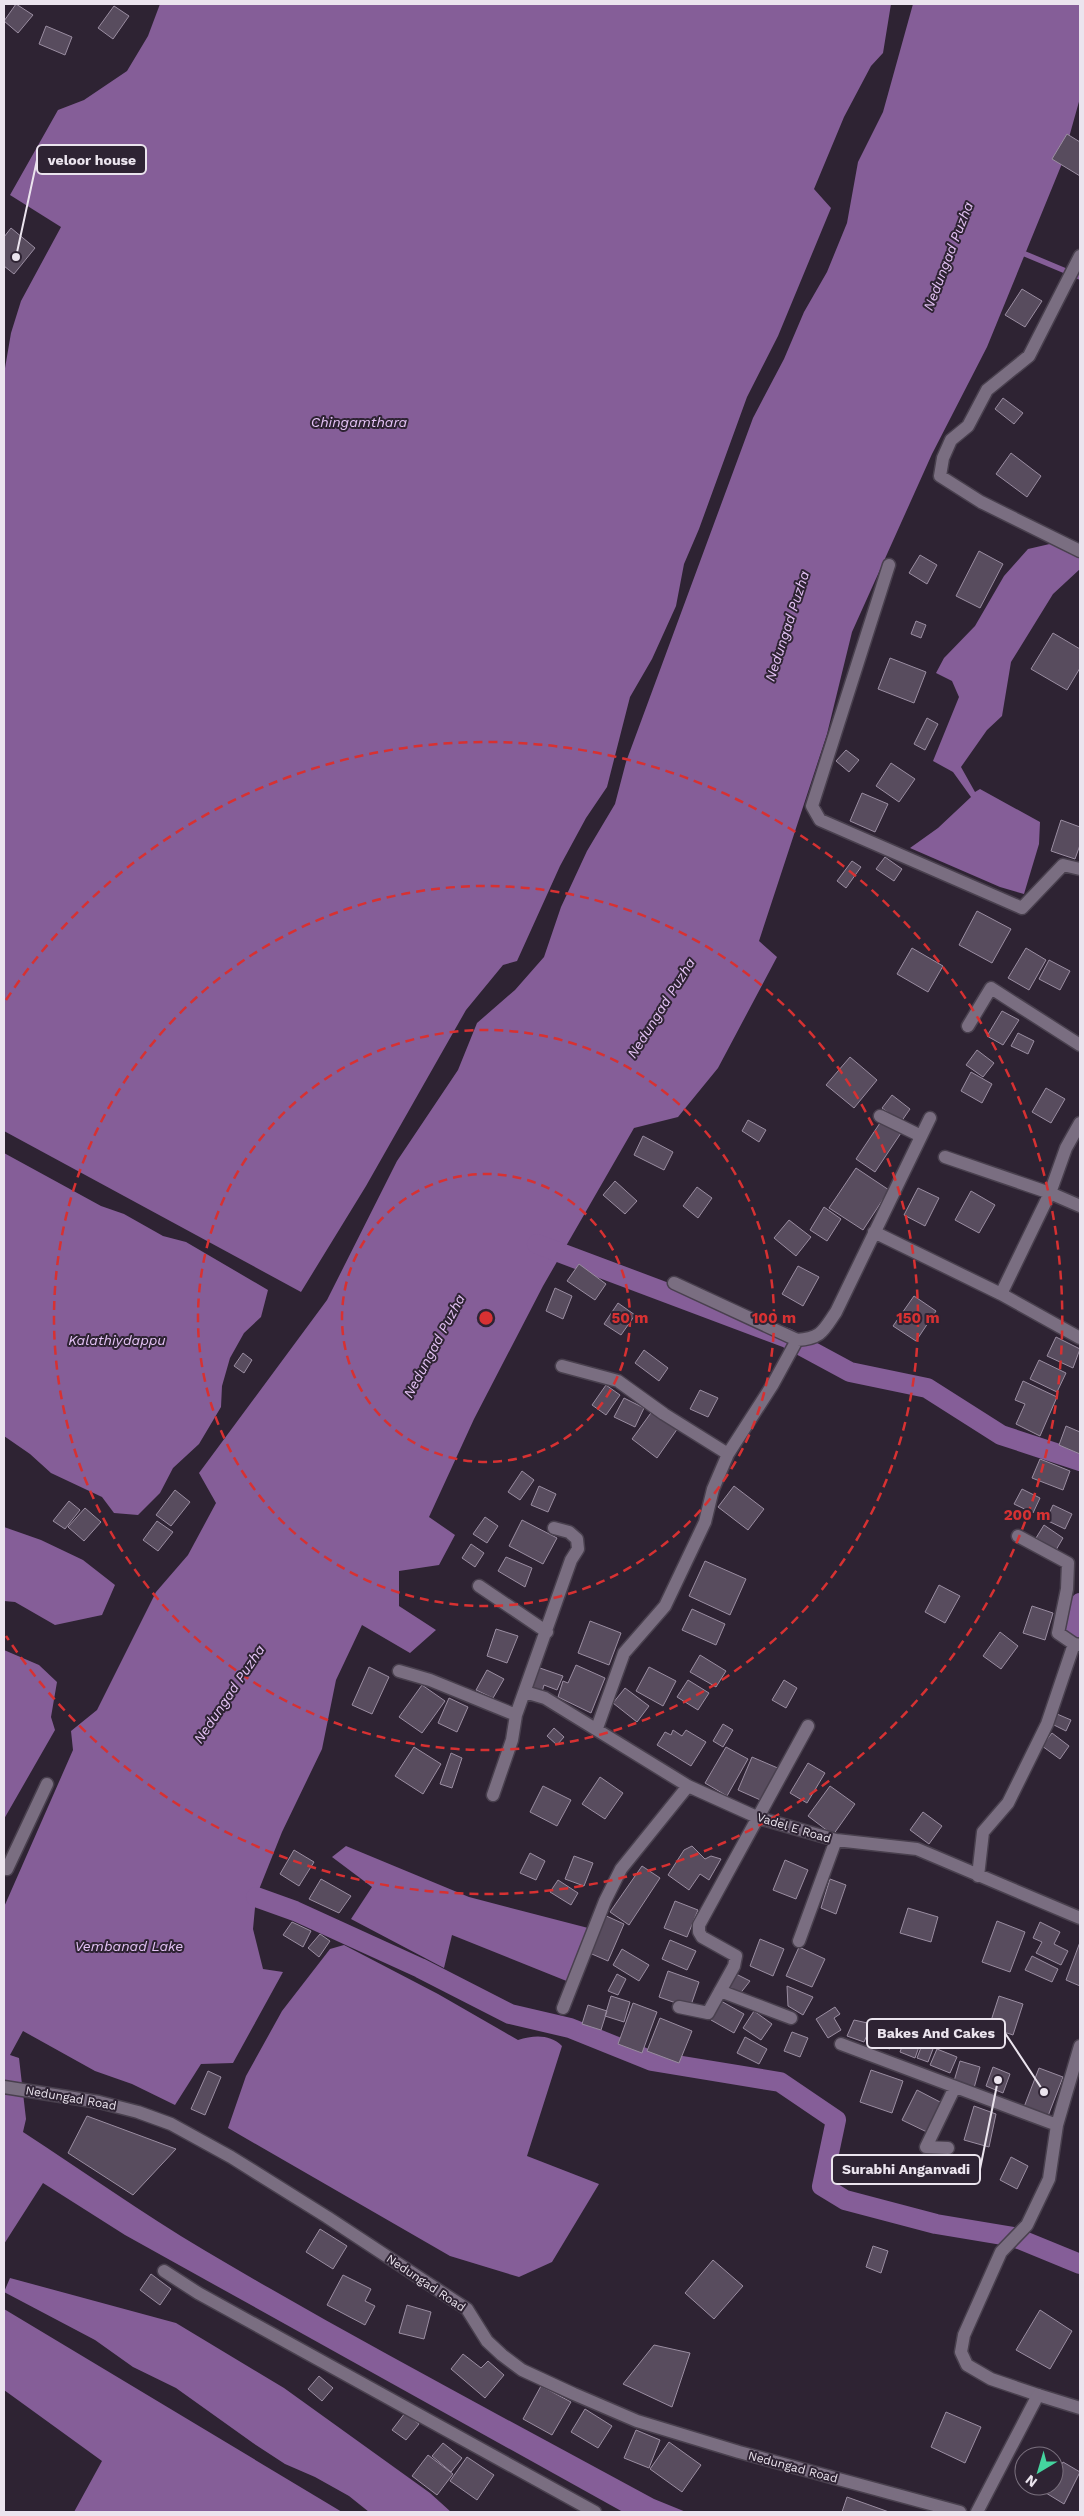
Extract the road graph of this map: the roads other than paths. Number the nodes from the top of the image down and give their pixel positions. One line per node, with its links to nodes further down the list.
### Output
1 (1080, 256): 2 (street)
2 (1080, 551)
3 (889, 565): 4 (street)
4 (1080, 869)
5 (968, 1026): 6 (street)
6 (1080, 1046)
7 (880, 1116): 10 (street)
8 (930, 1118): 10 (street)
9 (1080, 1123): 12 (street)
10 (921, 1136): 14 (street)
11 (945, 1157): 12 (street)
12 (1050, 1193): 13 (street); 16 (street)
13 (1080, 1206)
14 (874, 1232): 16 (street); 18 (street)
15 (674, 1283): 18 (street)
16 (1002, 1294): 17 (street)
17 (1080, 1338)
18 (795, 1343): 20 (street)
19 (562, 1366): 20 (street)
20 (728, 1454): 30 (street)
21 (554, 1528): 24 (street)
22 (1018, 1536): 25 (street)
23 (479, 1586): 24 (street)
24 (547, 1632): 27 (street)
25 (1077, 1644): 37 (street)
26 (399, 1671): 28 (street)
27 (525, 1692): 28 (street); 30 (street, Vadel E Road)
28 (516, 1715): 33 (street)
29 (808, 1726): 34 (street)
30 (596, 1728): 32 (street, Vadel E Road)
31 (46, 1784): 36 (street)
32 (688, 1786): 34 (street, Vadel E Road); 42 (street)
33 (493, 1795)
34 (759, 1818): 35 (street, Vadel E Road); 40 (street)
35 (836, 1840): 37 (street, Vadel E Road); 39 (street)
36 (5, 1871)
37 (978, 1876): 38 (street, Vadel E Road)
38 (1080, 1918)
39 (799, 1940)
40 (720, 1991): 41 (street); 43 (street)
41 (679, 2007)
42 (563, 2008)
43 (792, 2018)
44 (841, 2044): 47 (street)
45 (1080, 2046): 48 (street)
46 (4, 2087): 54 (street, Nedungad Road)
47 (955, 2087): 48 (street); 49 (street)
48 (1057, 2125): 51 (street)
49 (948, 2148)
50 (164, 2271): 53 (street)
51 (1038, 2395): 52 (street); 55 (street)
52 (1080, 2408)
53 (594, 2512)
54 (960, 2512)
55 (977, 2512)

